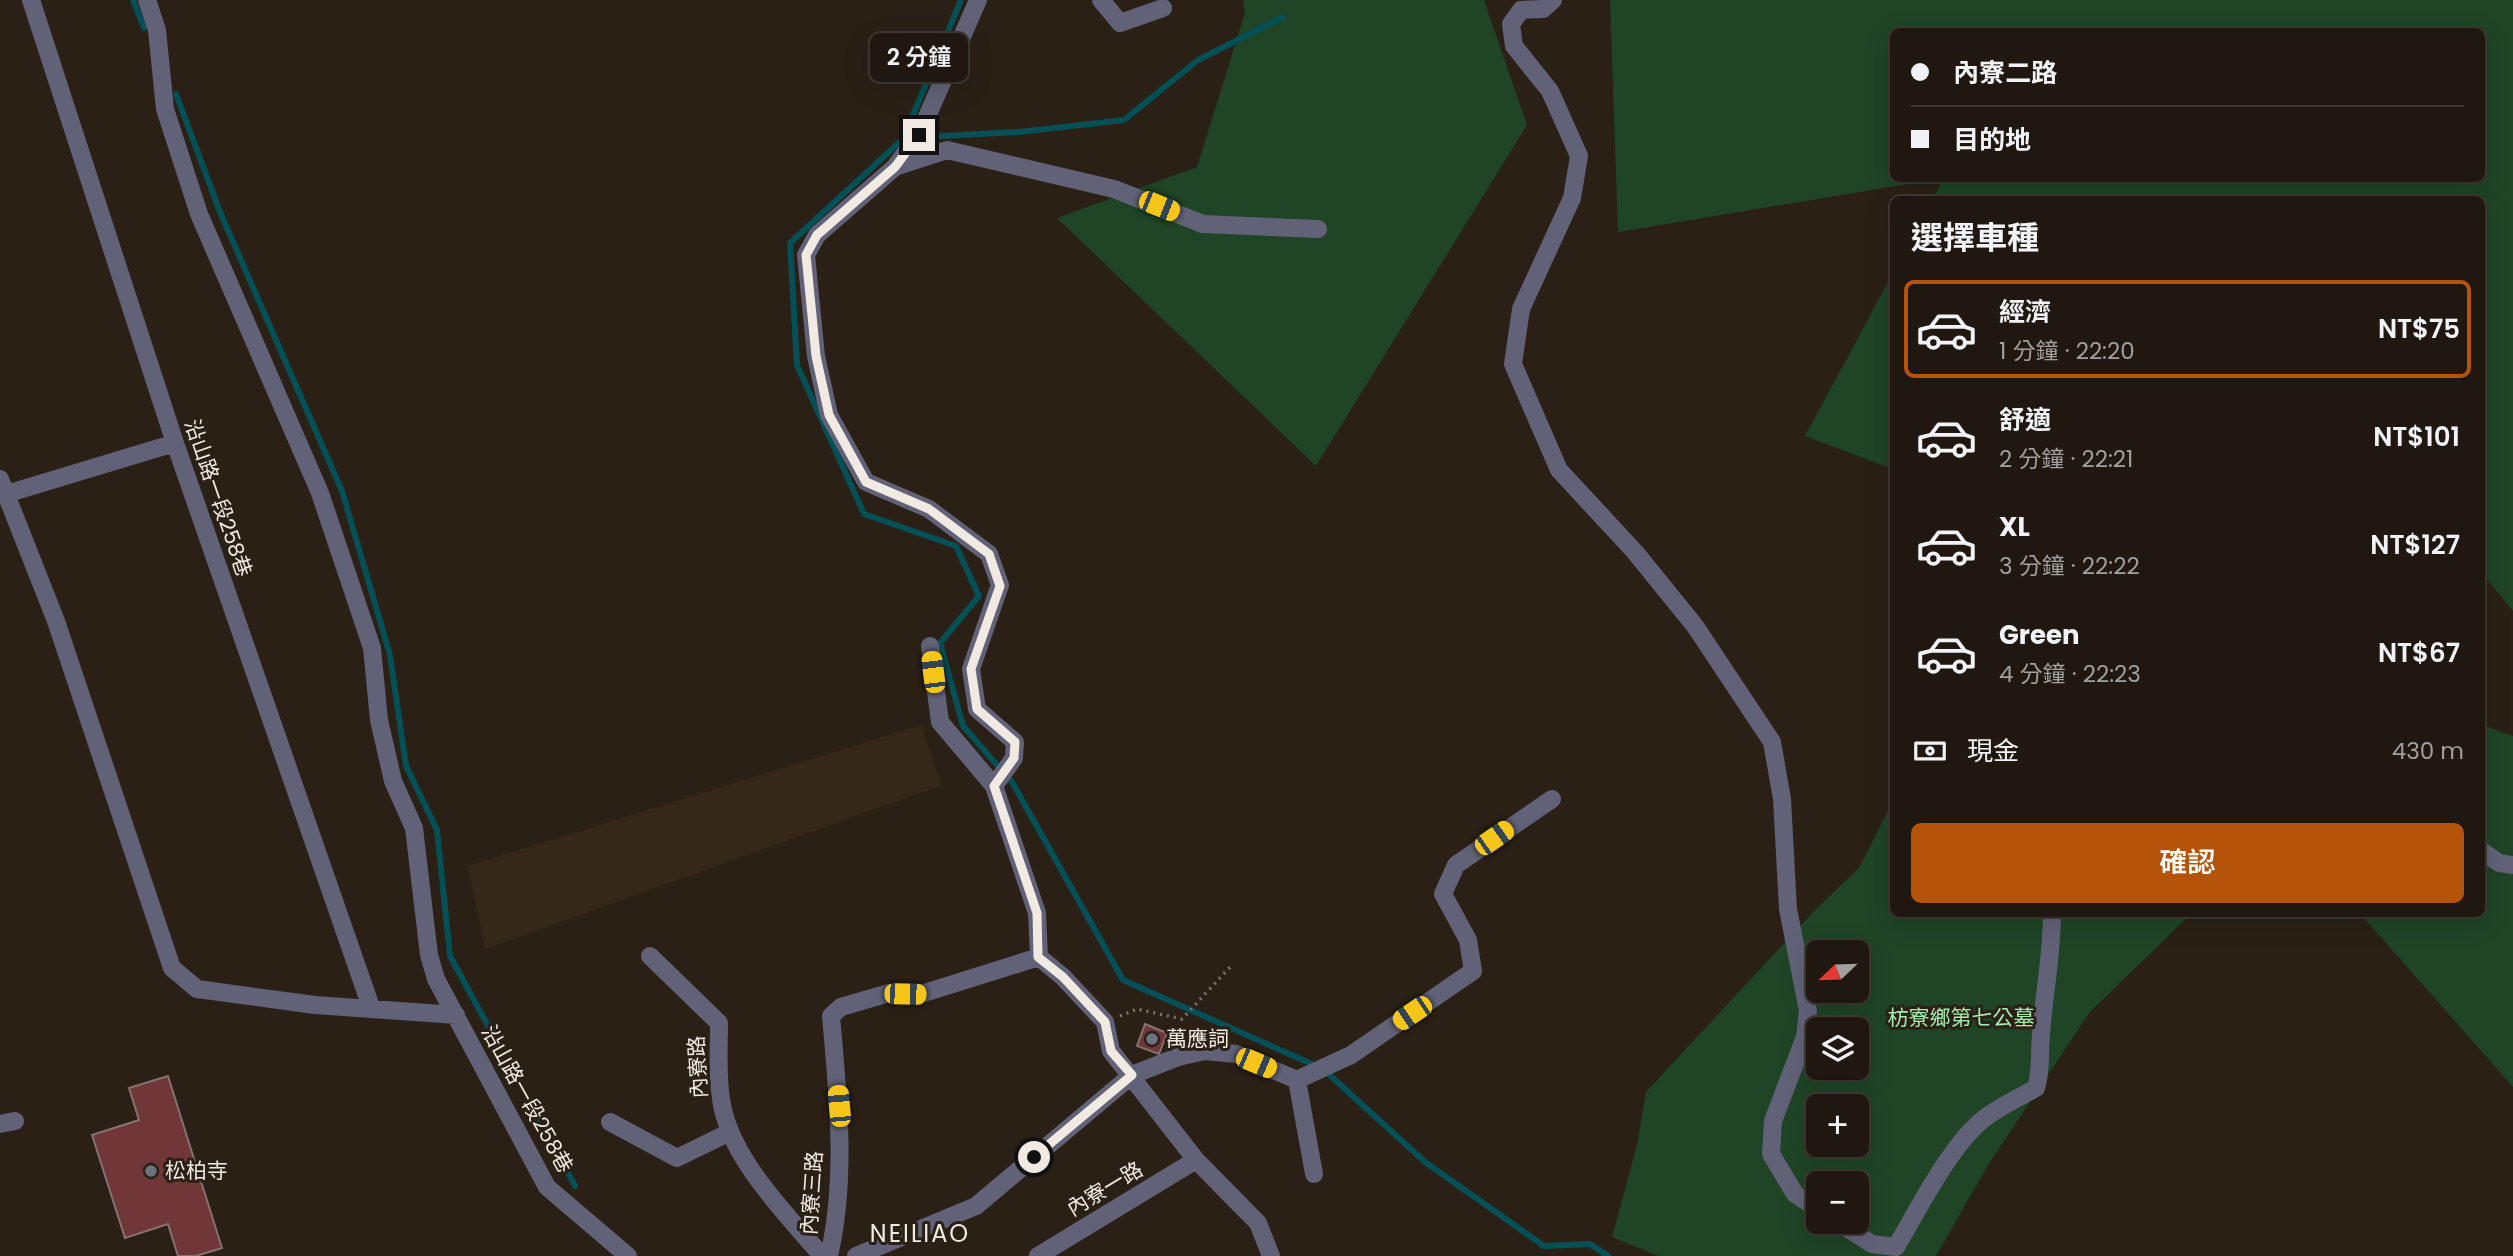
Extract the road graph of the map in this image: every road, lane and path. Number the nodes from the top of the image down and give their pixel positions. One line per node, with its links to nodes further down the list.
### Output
1 (30, 0): 9 (street, 沿山路一段258巷)
2 (147, 0): 21 (street)
3 (978, 0): 7 (street)
4 (1101, 0): 6 (street)
5 (1553, 0): 29 (street)
6 (1163, 8)
7 (895, 167): 8 (street); 12 (street)
8 (1318, 229)
9 (175, 443): 10 (street); 20 (street, 沿山路一段258巷)
10 (3, 487): 20 (street, 沿山路一段258巷)
11 (930, 646): 12 (street)
12 (995, 785): 18 (street)
13 (1552, 799): 24 (street)
14 (2485, 853): 15 (street)
15 (2513, 865)
16 (2052, 917): 31 (street)
17 (650, 956): 26 (street, 內寮路)
18 (1038, 957): 22 (street); 34 (street, 內寮三路)
19 (1231, 966): 22 (path)
20 (371, 1007): 21 (street, 沿山路一段258巷)
21 (456, 1015): 32 (street, 沿山路一段258巷)
22 (1105, 1022): 23 (street)
23 (1132, 1075): 24 (street); 27 (street); 35 (street)
24 (1301, 1078): 28 (street)
25 (610, 1122): 26 (street)
26 (730, 1132): 33 (street, 內寮路)
27 (1196, 1160): 36 (street, 內寮一路); 37 (street)
28 (1314, 1174)
29 (1806, 1201)
30 (1856, 1234): 31 (street)
31 (1899, 1252)
32 (628, 1256)
33 (822, 1256)
34 (829, 1256)
35 (856, 1256)
36 (1038, 1256)
37 (1270, 1256)

